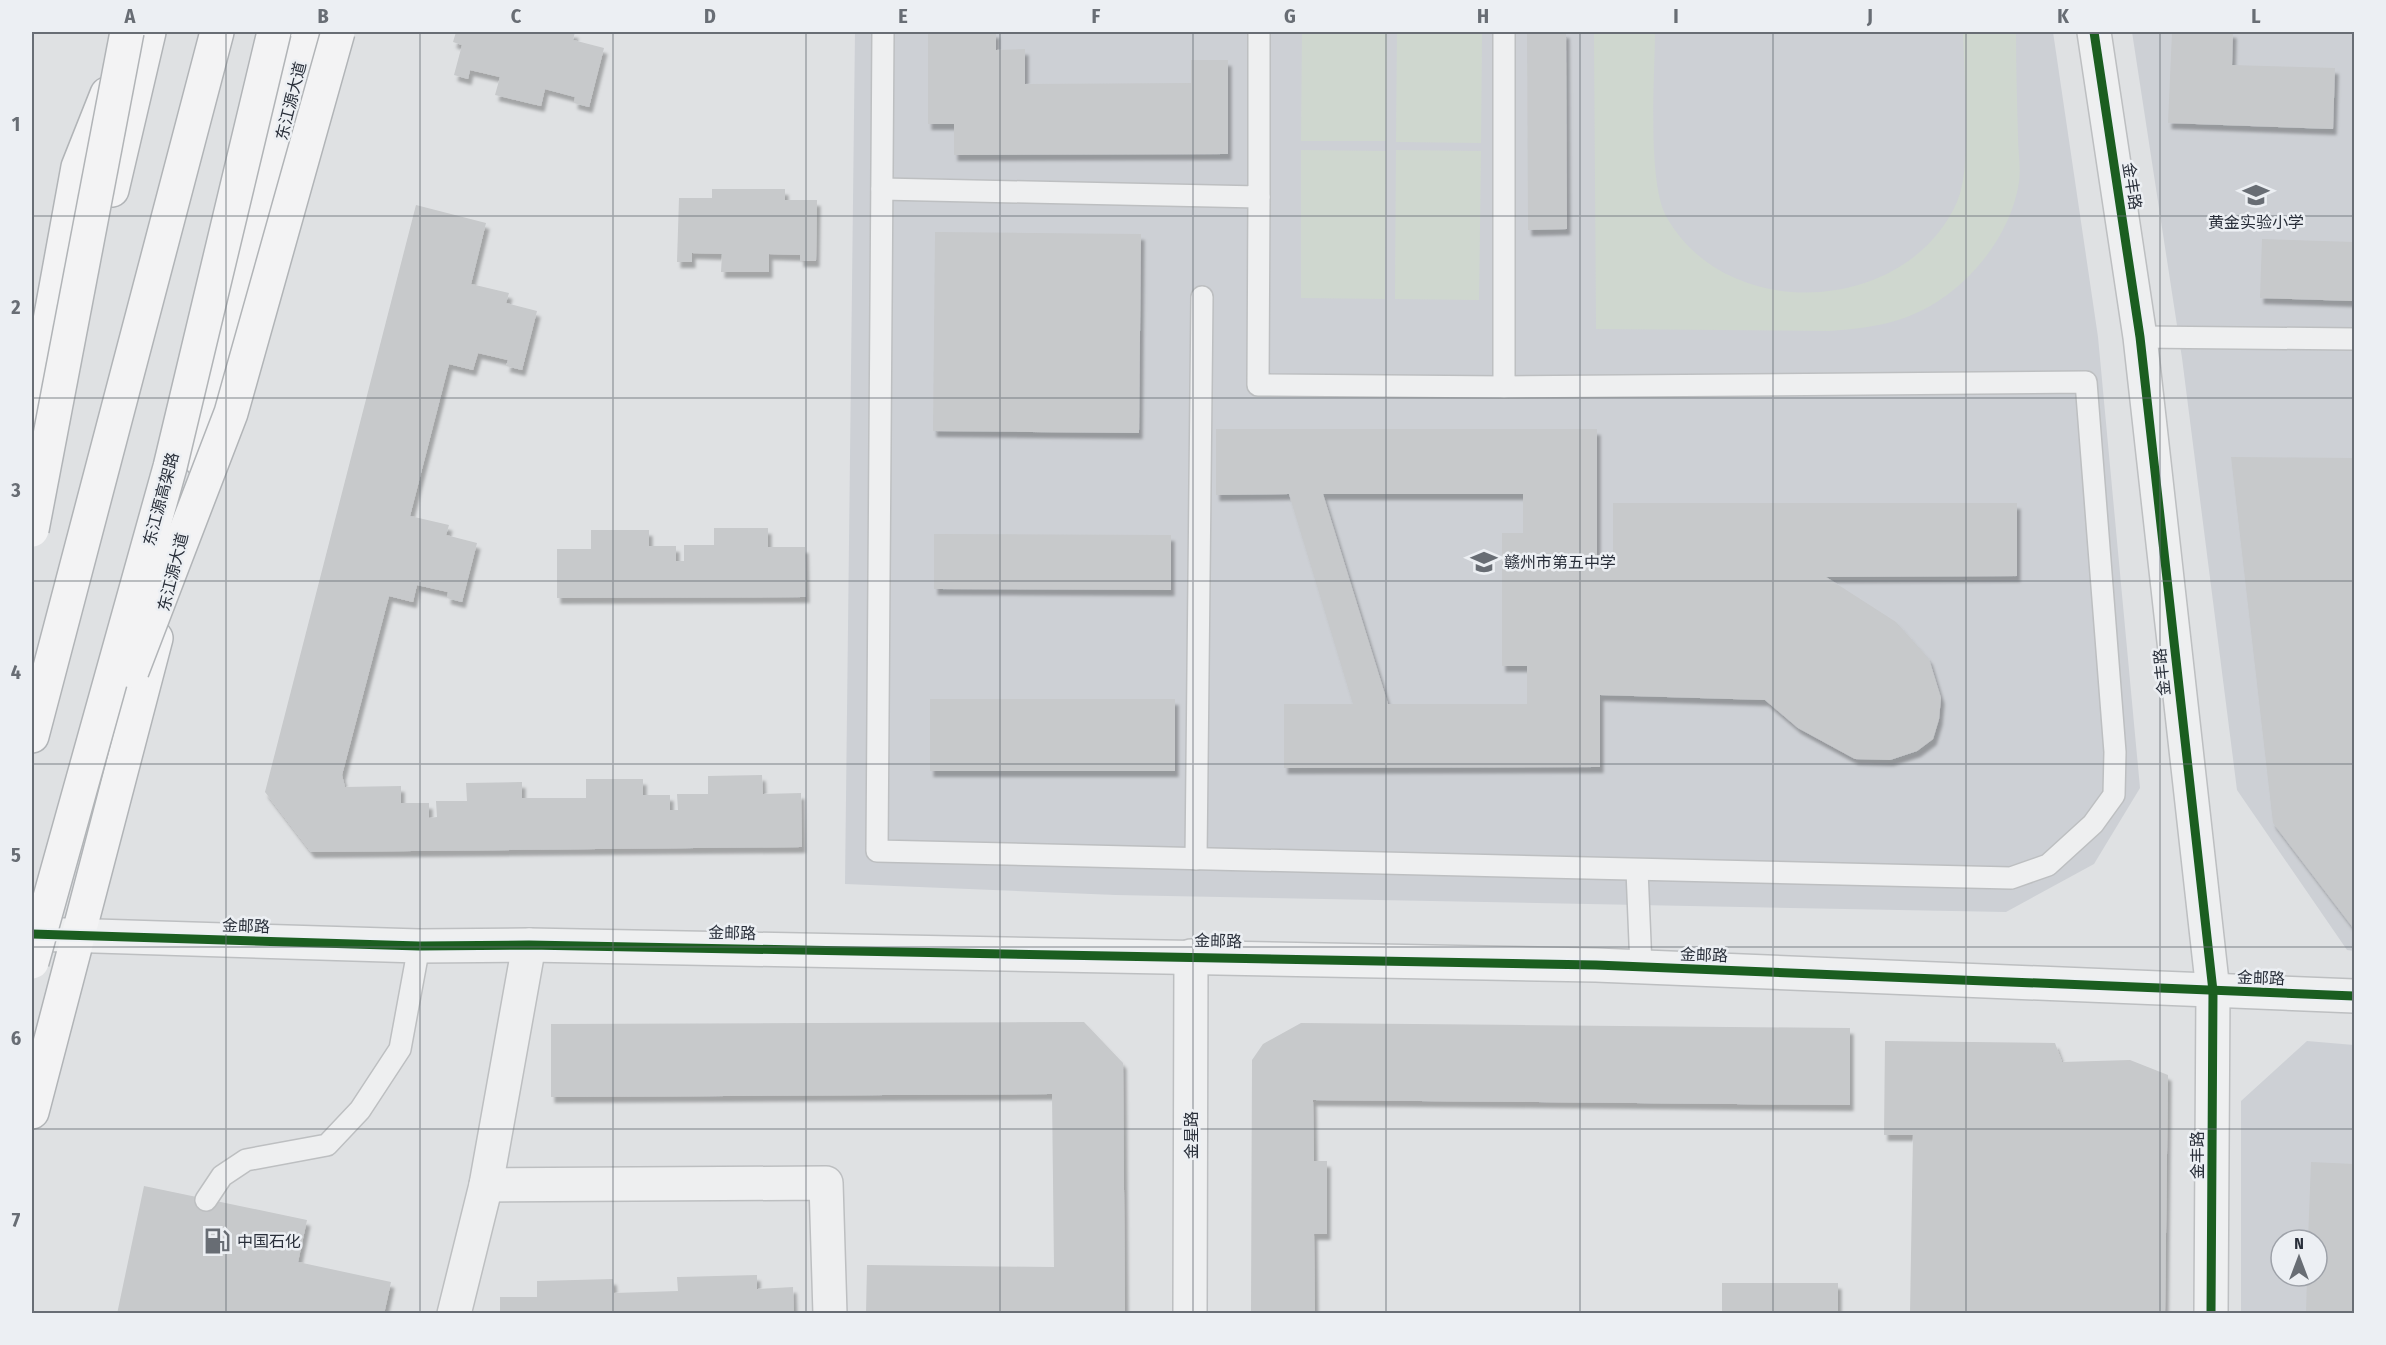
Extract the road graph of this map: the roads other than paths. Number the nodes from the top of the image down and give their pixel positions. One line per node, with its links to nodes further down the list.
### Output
1 (127, 32): 19 (highway, bridge)
2 (133, 32): 18 (highway)
3 (149, 32): 19 (highway, bridge)
4 (217, 32): 20 (highway)
5 (274, 32): 23 (highway, 东江源高架路, bridge)
6 (309, 32): 25 (highway, 东江源大道)
7 (338, 32): 23 (highway, bridge)
8 (883, 32): 12 (lane)
9 (1258, 32): 13 (lane)
10 (1504, 32): 17 (lane)
11 (2094, 32): 15 (street, 金丰路)
12 (882, 189): 13 (lane); 21 (lane)
13 (1259, 197): 17 (lane)
14 (1202, 297): 21 (lane)
15 (2140, 338): 16 (lane); 31 (street, 金丰路)
16 (2355, 339)
17 (1504, 387): 22 (lane)
18 (32, 419)
19 (32, 532)
20 (32, 736)
21 (1196, 859): 22 (lane)
22 (1637, 870): 30 (lane)
23 (55, 874): 29 (highway, 东江源高架路, bridge)
24 (32, 934): 25 (street, 金邮路)
25 (80, 936): 27 (street, 金邮路); 33 (highway, 东江源大道)
26 (529, 945): 27 (street, 金邮路); 28 (street, 金邮路); 34 (street)
27 (418, 946): 35 (lane)
28 (1191, 956): 30 (street, 金邮路); 38 (street, 金星路)
29 (32, 962)
30 (1641, 967): 31 (street, 金邮路)
31 (2213, 991): 32 (street, 金邮路); 39 (street, 金丰路)
32 (2355, 996)
33 (32, 1112)
34 (486, 1185): 36 (street); 37 (street)
35 (206, 1200)
36 (454, 1314)
37 (830, 1314)
38 (1190, 1314)
39 (2211, 1314)

